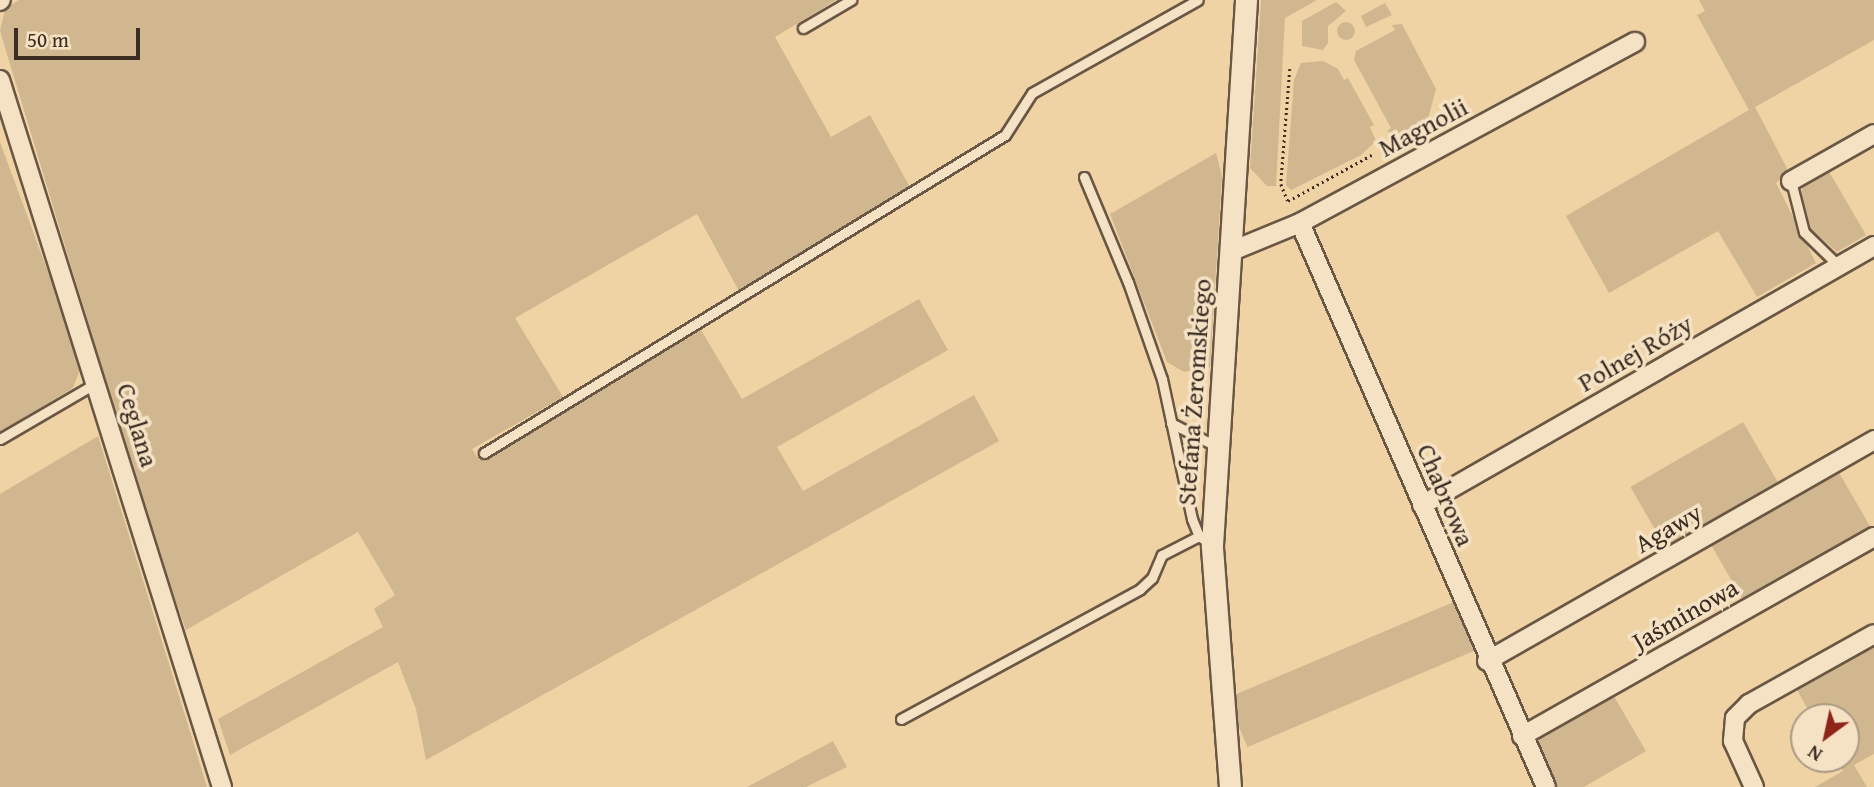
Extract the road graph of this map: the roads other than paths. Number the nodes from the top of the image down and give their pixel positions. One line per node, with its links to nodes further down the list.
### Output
1 (851, 0): 4 (lane)
2 (1198, 0): 19 (lane)
3 (1246, 0): 12 (street, Stefana Żeromskiego)
4 (803, 28)
5 (1635, 42): 10 (street, Magnolii)
6 (0, 80): 14 (street, Ceglana)
7 (1874, 134): 9 (street)
8 (1084, 177): 15 (lane)
9 (1791, 181): 13 (lane)
10 (1300, 223): 12 (street, Magnolii); 20 (street, Chabrowa)
11 (1874, 246): 13 (street, Polnej Róży)
12 (1232, 251): 18 (street, Stefana Żeromskiego)
13 (1839, 266): 20 (street, Polnej Róży)
14 (98, 382): 16 (lane); 27 (street, Ceglana)
15 (1171, 423): 18 (lane); 22 (lane)
16 (0, 439)
17 (1874, 440): 24 (street, Agawy)
18 (1218, 447): 22 (street, Stefana Żeromskiego)
19 (484, 453)
20 (1422, 505): 24 (street, Chabrowa)
21 (1874, 537): 26 (street, Jaśminowa)
22 (1205, 541): 25 (lane); 28 (street, Stefana Żeromskiego)
23 (1874, 634): 30 (street)
24 (1488, 661): 26 (street, Chabrowa)
25 (901, 719)
26 (1522, 736): 29 (street, Chabrowa)
27 (222, 787)
28 (1230, 787)
29 (1546, 787)
30 (1754, 787)

